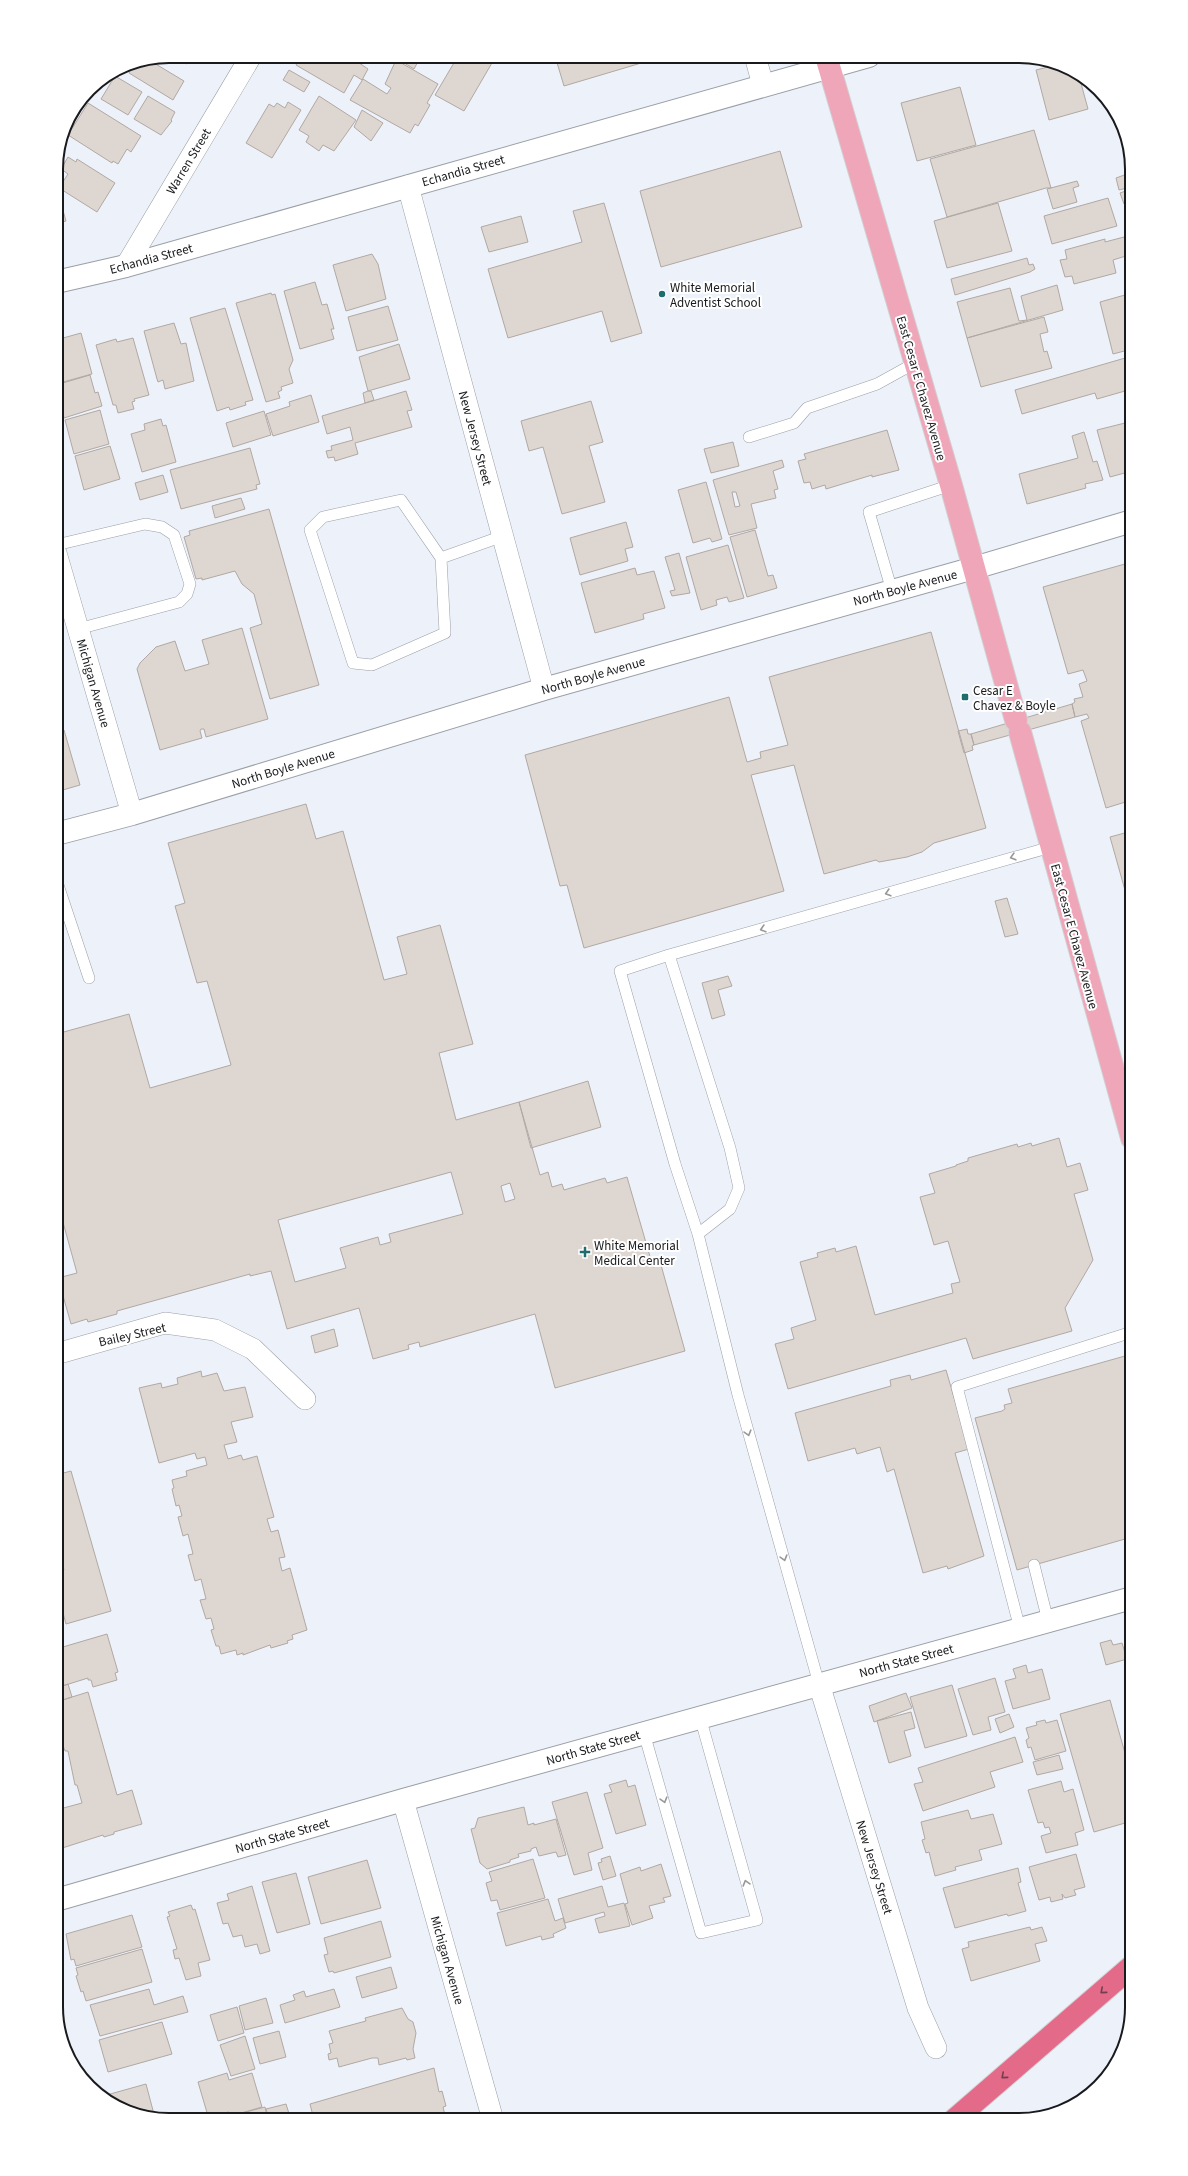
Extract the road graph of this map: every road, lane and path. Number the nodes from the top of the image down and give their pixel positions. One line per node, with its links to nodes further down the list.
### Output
1 (247, 63): 7 (street, Warren Street)
2 (756, 63): 5 (street)
3 (823, 63): 5 (street, Echandia Street)
4 (829, 63): 9 (main road, East Cesar E Chavez Avenue)
5 (763, 85): 6 (street, Echandia Street)
6 (408, 186): 7 (street, Echandia Street); 13 (street, New Jersey Street)
7 (126, 266): 8 (street, Echandia Street)
8 (63, 280)
9 (915, 363): 10 (lane); 11 (main road, East Cesar E Chavez Avenue)
10 (749, 437)
11 (951, 485): 16 (main road, East Cesar E Chavez Avenue); 18 (lane)
12 (1125, 524): 16 (street, North Boyle Avenue)
13 (503, 536): 15 (lane); 20 (street, New Jersey Street)
14 (63, 543): 19 (lane)
15 (441, 558): 15 (lane)
16 (974, 568): 18 (street, North Boyle Avenue); 23 (main road, East Cesar E Chavez Avenue)
17 (63, 577): 19 (street, Michigan Avenue)
18 (892, 591): 20 (street, North Boyle Avenue)
19 (78, 629): 21 (street, Michigan Avenue)
20 (544, 689): 21 (street, North Boyle Avenue)
21 (132, 814): 22 (street, North Boyle Avenue)
22 (63, 832)
23 (1051, 847): 25 (lane, one-way to 25); 27 (main road, East Cesar E Chavez Avenue)
24 (63, 900): 26 (lane)
25 (668, 956): 28 (lane); 28 (lane)
26 (89, 978)
27 (1125, 1089)
28 (698, 1234): 36 (lane, one-way to 36)
29 (1125, 1334): 35 (lane)
30 (63, 1352): 31 (street, Bailey Street)
31 (305, 1399)
32 (1034, 1565): 34 (lane)
33 (1125, 1600): 34 (street, North State Street)
34 (1048, 1621): 35 (street, North State Street)
35 (1020, 1629): 36 (street, North State Street)
36 (819, 1684): 37 (street, North State Street); 42 (street, New Jersey Street)
37 (700, 1717): 38 (street, North State Street); 38 (lane, one-way to 37)
38 (644, 1733): 39 (street, North State Street)
39 (403, 1800): 40 (street, North State Street); 43 (street, Michigan Avenue)
40 (63, 1898)
41 (1125, 1972): 44 (highway, one-way to 44)
42 (936, 2048)
43 (491, 2113)
44 (962, 2113)

